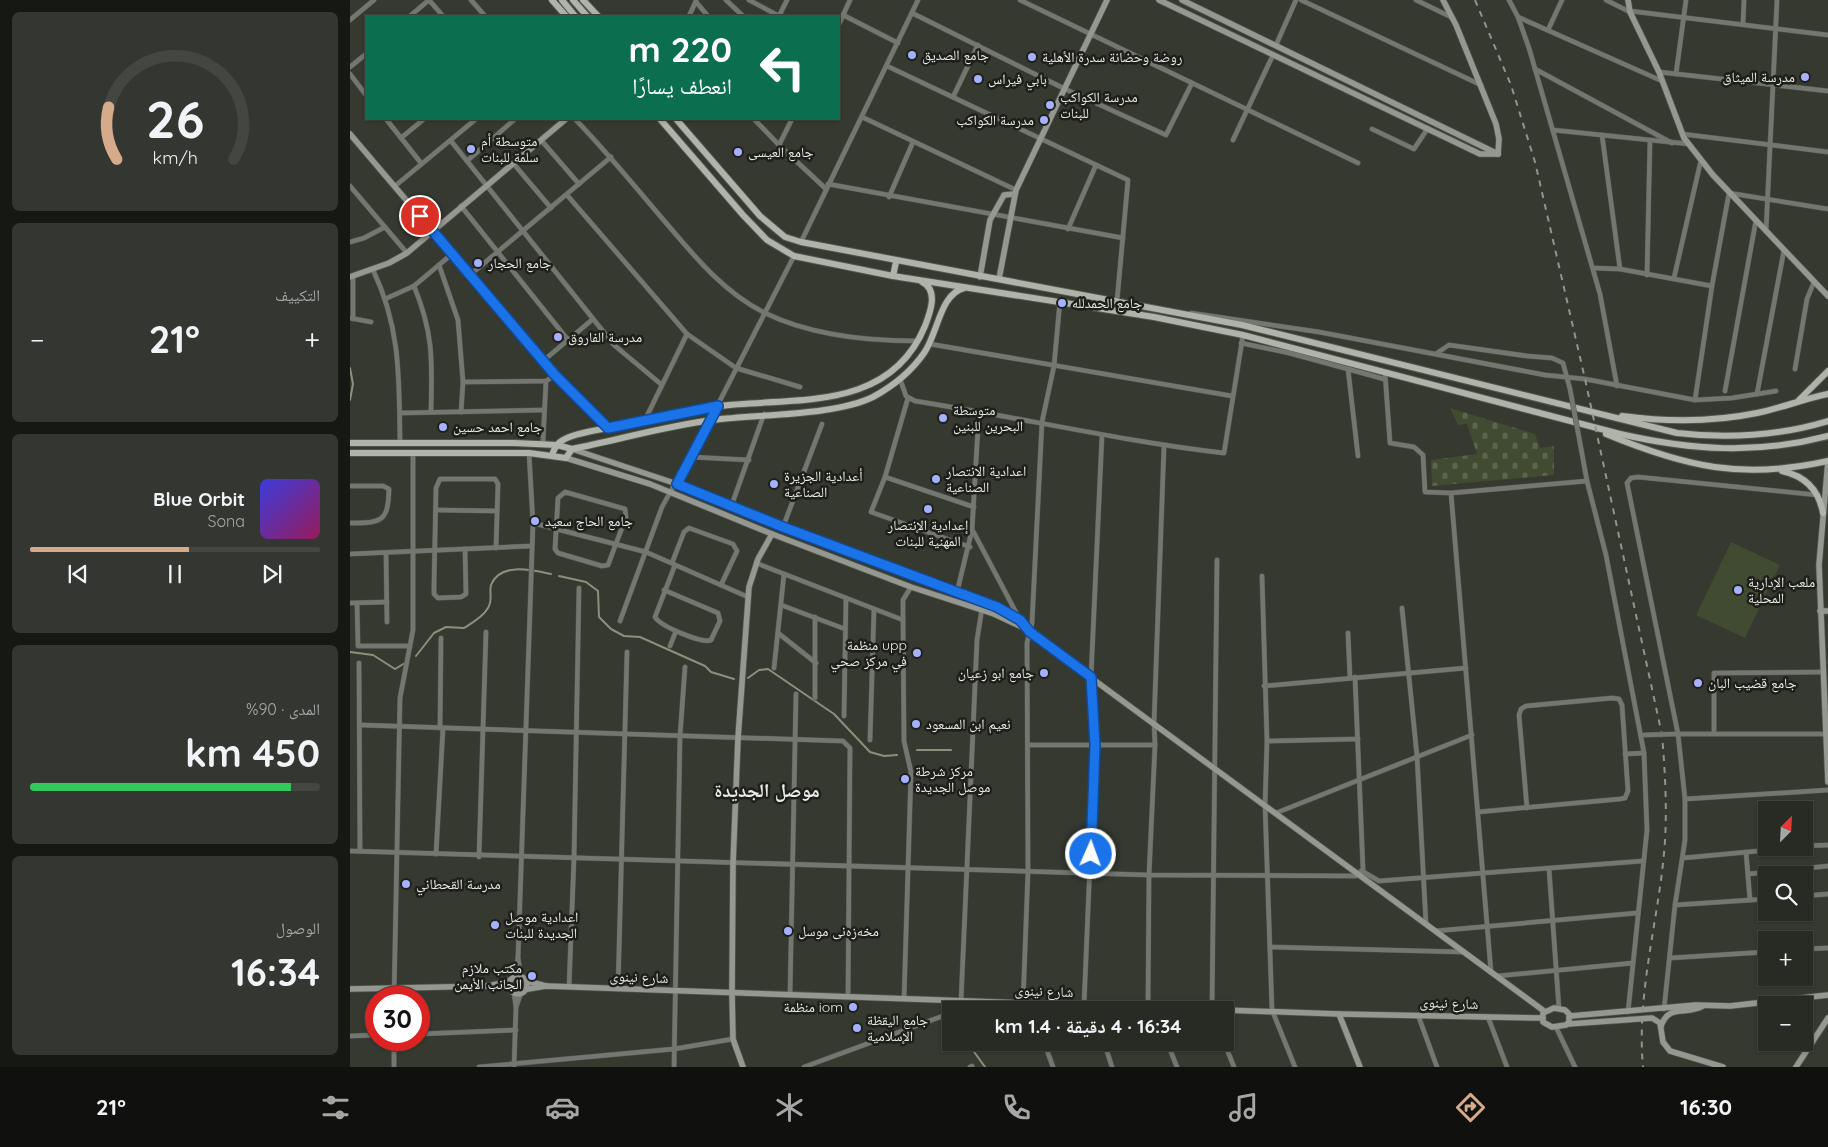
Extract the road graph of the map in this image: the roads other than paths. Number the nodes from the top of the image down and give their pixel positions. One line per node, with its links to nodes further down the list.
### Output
1 (374, 0): 48 (street)
2 (429, 0): 32 (street); 33 (street)
3 (472, 0): 34 (street)
4 (552, 0): 35 (main road)
5 (562, 0): 36 (main road)
6 (572, 0): 37 (main road)
7 (583, 0): 38 (main road)
8 (726, 0): 41 (street)
9 (748, 0): 42 (street)
10 (786, 0): 43 (street)
11 (850, 0): 44 (street)
12 (918, 0): 31 (street)
13 (1020, 0): 53 (street)
14 (1107, 0): 53 (main road)
15 (1158, 0): 29 (main road)
16 (1183, 0): 29 (main road); 57 (main road)
17 (1296, 0): 57 (street)
18 (1301, 0): 68 (street)
19 (1416, 0): 45 (street)
20 (1443, 0): 45 (main road)
21 (1509, 0): 46 (street)
22 (1562, 0): 52 (street)
23 (1606, 0): 30 (street)
24 (1628, 0): 30 (main road)
25 (1686, 0): 47 (street)
26 (1744, 0): 50 (street)
27 (1777, 0): 51 (street)
28 (696, 1): 39 (street); 40 (street)
29 (1179, 10): 59 (main road)
30 (1630, 11): 47 (street); 63 (main road)
31 (912, 12): 55 (street); 56 (street)
32 (411, 15)
33 (441, 15)
34 (484, 15)
35 (565, 15)
36 (574, 15)
37 (585, 15)
38 (597, 15)
39 (689, 15)
40 (707, 15)
41 (742, 15)
42 (777, 15)
43 (779, 15)
44 (843, 16): 49 (street); 55 (street)
45 (1453, 17): 68 (main road)
46 (1518, 17): 52 (street); 62 (street)
47 (1683, 17): 50 (street); 65 (street)
48 (350, 20)
49 (840, 22)
50 (1744, 24): 51 (street)
51 (1775, 28): 54 (street); 69 (street)
52 (1548, 30): 66 (street)
53 (1091, 34): 67 (street); 70 (main road)
54 (1828, 35)
55 (898, 42): 60 (street)
56 (978, 45): 70 (street); 73 (street)
57 (1276, 45): 86 (main road)
58 (365, 55): 61 (street)
59 (1274, 55): 74 (street); 88 (main road)
60 (887, 66): 73 (street); 75 (street)
61 (350, 67)
62 (1535, 69): 89 (street); 100 (street)
63 (1659, 72): 65 (street); 66 (main road)
64 (350, 74): 72 (street)
65 (1676, 74): 69 (street)
66 (1662, 81): 91 (main road)
67 (1192, 83): 70 (street); 74 (street)
68 (1480, 84): 106 (main road)
69 (1773, 85): 71 (street); 103 (street)
70 (1065, 89): 94 (main road)
71 (1828, 91)
72 (365, 94)
73 (953, 97): 94 (street)
74 (1247, 110): 96 (street); 113 (street)
75 (862, 117): 99 (street); 119 (street)
76 (387, 120): 93 (street)
77 (421, 120): 93 (street)
78 (475, 120): 98 (street)
79 (514, 120): 110 (street)
80 (565, 120): 95 (main road)
81 (576, 120): 108 (street)
82 (661, 120): 107 (main road)
83 (677, 120): 104 (main road)
84 (755, 120): 102 (street)
85 (792, 120): 102 (street)
86 (1434, 122): 88 (main road); 106 (main road)
87 (1372, 129): 88 (street)
88 (1429, 129): 106 (main road)
89 (1553, 130): 92 (street); 146 (street)
90 (350, 134): 117 (main road)
91 (1682, 134): 101 (main road); 103 (street)
92 (1602, 135): 97 (street); 147 (street)
93 (401, 138): 111 (street)
94 (1041, 139): 114 (street); 120 (main road)
95 (541, 140): 112 (main road); 115 (street)
96 (1233, 140)
97 (1650, 140): 100 (street); 150 (street)
98 (451, 141): 110 (street); 111 (street)
99 (913, 142): 120 (street); 123 (street)
100 (1672, 143): 101 (street)
101 (1689, 144): 109 (main road)
102 (779, 145): 119 (street)
103 (1770, 145): 105 (street); 124 (street)
104 (700, 148): 107 (main road); 138 (main road)
105 (1828, 152)
106 (1498, 154)
107 (690, 155): 143 (main road)
108 (611, 158): 115 (street); 165 (street)
109 (1701, 160): 121 (main road); 154 (street)
110 (467, 161): 118 (street)
111 (421, 163): 117 (street)
112 (513, 163): 118 (main road); 126 (street)
113 (1358, 163)
114 (1096, 165): 132 (street); 136 (street)
115 (579, 184): 122 (street)
116 (350, 186): 131 (street)
117 (394, 186): 133 (main road)
118 (486, 186): 125 (main road); 135 (street)
119 (826, 186): 123 (street); 138 (street)
120 (1015, 192): 128 (main road); 129 (main road)
121 (1730, 193): 124 (street); 130 (main road); 159 (street)
122 (566, 195): 126 (street); 170 (street)
123 (889, 197): 128 (street)
124 (1768, 199): 127 (street); 134 (street)
125 (461, 206): 133 (main road); 141 (street)
126 (551, 208): 135 (street)
127 (1828, 208)
128 (992, 214): 129 (street); 153 (main road)
129 (1010, 218): 132 (street); 155 (main road)
130 (1756, 220): 134 (main road); 193 (street)
131 (385, 227): 137 (street); 140 (street)
132 (1068, 229): 136 (street)
133 (432, 230): 140 (main road); 142 (main road)
134 (1766, 231): 139 (main road)
135 (524, 232): 141 (street); 167 (street)
136 (1123, 238): 164 (street)
137 (350, 242)
138 (800, 242): 144 (main road)
139 (1784, 250): 157 (main road); 196 (street)
140 (407, 252): 148 (main road)
141 (500, 252): 149 (street); 172 (street)
142 (452, 254): 145 (street); 149 (main road)
143 (794, 256): 152 (main road); 165 (street)
144 (896, 262): 152 (main road); 153 (main road)
145 (439, 265): 158 (street); 188 (street)
146 (1593, 268): 147 (street); 191 (street)
147 (1620, 269): 150 (street)
148 (372, 270): 151 (main road); 162 (street)
149 (470, 275): 177 (main road)
150 (1647, 275): 154 (street)
151 (351, 276): 168 (street)
152 (893, 276): 156 (main road)
153 (980, 277): 155 (main road)
154 (1674, 278): 159 (street)
155 (999, 279): 164 (main road)
156 (919, 280): 160 (main road); 173 (main road)
157 (1814, 282): 161 (main road); 181 (street)
158 (414, 286): 162 (street); 205 (street)
159 (1712, 286): 200 (street)
160 (968, 288): 163 (main road); 175 (main road)
161 (1828, 296)
162 (385, 299): 207 (street)
163 (1060, 301): 171 (main road); 178 (street)
164 (1117, 301): 166 (main road)
165 (765, 312): 173 (street); 179 (street)
166 (1174, 313): 176 (street); 209 (main road)
167 (592, 318): 172 (street); 190 (street)
168 (352, 319): 169 (street)
169 (371, 322)
170 (687, 334): 179 (street); 190 (street)
171 (1243, 336): 174 (street); 184 (main road)
172 (568, 340): 177 (street)
173 (917, 341): 189 (main road)
174 (1241, 343): 180 (street); 198 (street)
175 (930, 344): 178 (street); 186 (main road)
176 (1437, 354): 185 (street); 185 (street)
177 (543, 361): 183 (main road)
178 (1054, 366): 198 (street); 213 (street)
179 (736, 368): 192 (street); 202 (street)
180 (1348, 369): 184 (street); 229 (street)
181 (1795, 369)
182 (1828, 371): 201 (main road)
183 (555, 375): 187 (street); 216 (main road)
184 (1384, 376): 215 (main road); 240 (street)
185 (1567, 377): 191 (street); 236 (street, bridge)
186 (900, 379): 195 (main road); 199 (street)
187 (546, 381): 188 (street); 203 (street)
188 (463, 382): 206 (street)
189 (876, 382): 195 (main road); 202 (main road)
190 (662, 385): 212 (street)
191 (1616, 386): 200 (street)
192 (800, 387)
193 (1725, 391)
194 (1776, 391): 196 (street)
195 (882, 392): 208 (main road)
196 (1757, 394): 200 (street)
197 (1828, 394): 201 (main road)
198 (1232, 396): 223 (street)
199 (908, 398): 204 (street); 235 (street)
200 (1695, 400)
201 (1794, 403): 209 (main road)
202 (718, 406): 210 (street); 212 (main road)
203 (543, 410): 206 (street); 219 (street)
204 (979, 411): 213 (street); 243 (street)
205 (431, 412): 206 (street); 207 (street)
206 (460, 412)
207 (400, 413): 220 (street)
208 (764, 414): 210 (main road); 232 (street)
209 (1598, 414): 211 (main road)
210 (710, 420): 224 (main road); 230 (street)
211 (1828, 421)
212 (644, 422): 216 (main road)
213 (1042, 422): 217 (street); 293 (street)
214 (822, 424): 249 (street)
215 (1582, 424): 218 (main road); 234 (main road)
216 (608, 428): 222 (main road)
217 (1102, 435): 223 (street); 307 (street)
218 (1828, 436)
219 (543, 441)
220 (400, 442): 221 (main road); 222 (main road)
221 (350, 443)
222 (557, 445): 224 (main road); 228 (main road)
223 (1164, 446): 313 (street)
224 (572, 449): 231 (main road); 237 (main road)
225 (350, 453): 226 (main road)
226 (413, 453): 227 (main road); 259 (street)
227 (529, 453): 228 (main road); 248 (street)
228 (552, 455): 231 (main road)
229 (1358, 456)
230 (691, 457): 232 (street); 237 (street)
231 (566, 458): 239 (main road)
232 (749, 460): 242 (street)
233 (1828, 461): 234 (main road); 246 (main road)
234 (1776, 470): 241 (main road)
235 (885, 477): 243 (street); 255 (street)
236 (1587, 481): 240 (street); 324 (street)
237 (677, 484): 239 (street); 242 (main road)
238 (350, 486): 247 (street)
239 (671, 492): 252 (main road); 260 (street)
240 (1451, 494): 304 (street)
241 (1818, 495): 246 (main road); 322 (street)
242 (731, 507): 249 (main road)
243 (974, 507): 251 (street)
244 (436, 510): 245 (street); 245 (street); 258 (street)
245 (497, 511): 256 (street)
246 (1823, 514): 283 (main road)
247 (350, 523)
248 (533, 523): 250 (street); 254 (street)
249 (783, 527): 272 (main road)
250 (556, 529): 253 (street); 253 (street); 253 (street)
251 (972, 530): 255 (street); 287 (street)
252 (772, 534): 264 (main road); 269 (main road)
253 (616, 544): 260 (street)
254 (531, 546): 256 (street); 318 (street)
255 (970, 547): 272 (street)
256 (496, 548): 257 (street)
257 (465, 549): 258 (street); 258 (street)
258 (435, 551): 259 (street)
259 (414, 552): 261 (street); 297 (street)
260 (646, 552): 265 (street); 288 (street)
261 (386, 553): 262 (street); 275 (street)
262 (350, 554)
263 (1217, 560): 338 (street)
264 (756, 562): 266 (street); 273 (main road)
265 (673, 564): 268 (street); 268 (street); 271 (street)
266 (784, 574): 274 (street); 279 (street)
267 (1262, 576): 309 (street)
268 (721, 585): 273 (street)
269 (911, 586): 282 (main road); 286 (street)
270 (579, 588): 319 (street)
271 (664, 590): 291 (street); 291 (street)
272 (956, 592): 276 (main road)
273 (748, 597): 327 (main road)
274 (846, 598): 281 (street); 290 (street)
275 (387, 602): 278 (street); 289 (street)
276 (983, 602): 282 (street); 287 (main road)
277 (350, 603): 278 (street)
278 (357, 603): 297 (street)
279 (781, 605): 285 (street); 294 (street)
280 (1402, 608): 306 (street)
281 (874, 609): 286 (street); 330 (street)
282 (981, 610): 293 (main road); 367 (street)
283 (1820, 611): 284 (main road); 305 (main road)
284 (1828, 611)
285 (814, 617): 290 (street); 300 (street)
286 (903, 620): 366 (street)
287 (1020, 620): 293 (main road)
288 (620, 621)
289 (387, 622)
290 (846, 628): 312 (street)
291 (676, 630): 298 (street)
292 (486, 632): 317 (street)
293 (1030, 632): 307 (main road); 332 (street)
294 (778, 633): 300 (street); 303 (street)
295 (1348, 633): 308 (street)
296 (441, 638): 316 (street)
297 (410, 646): 315 (street)
298 (670, 646)
299 (627, 652): 321 (street)
300 (816, 662): 311 (street)
301 (359, 663): 314 (street)
302 (685, 667): 325 (street)
303 (774, 668)
304 (1466, 668): 306 (street); 326 (street)
305 (1823, 672): 320 (street); 323 (main road)
306 (1410, 674): 308 (street); 337 (street)
307 (1091, 677): 313 (main road); 333 (street)
308 (1352, 678): 309 (street); 328 (street)
309 (1264, 686): 331 (street)
310 (796, 694): 329 (street)
311 (815, 698)
312 (844, 716)
313 (1154, 723): 334 (street); 338 (main road)
314 (361, 725): 315 (street); 351 (street)
315 (400, 726): 316 (street); 352 (street)
316 (442, 728): 317 (street); 354 (street)
317 (483, 729): 318 (street); 355 (street)
318 (524, 731): 319 (street); 356 (street)
319 (577, 732): 321 (street); 357 (street)
320 (1714, 733): 322 (street); 323 (street)
321 (624, 734): 325 (street); 359 (street)
322 (1677, 734): 324 (street, bridge); 342 (street)
323 (1825, 734): 340 (main road)
324 (1643, 735): 335 (street)
325 (680, 736): 327 (street); 361 (street)
326 (1472, 736): 337 (street); 345 (street)
327 (738, 738): 329 (street); 362 (main road)
328 (1358, 739): 331 (street); 339 (street)
329 (796, 740): 363 (street); 364 (street)
330 (870, 740)
331 (1267, 741): 343 (street)
332 (1029, 745): 333 (street); 369 (street)
333 (1095, 745): 334 (street); 370 (street)
334 (1155, 746): 375 (street)
335 (1644, 752): 336 (street); 360 (street)
336 (1625, 754): 344 (street); 344 (street)
337 (1417, 756): 339 (street); 377 (street)
338 (1215, 768): 343 (main road); 376 (street)
339 (1359, 779): 346 (street); 371 (street)
340 (1828, 782)
341 (1828, 790): 342 (street)
342 (1685, 798): 358 (street)
343 (1265, 805): 346 (main road); 372 (street)
344 (1527, 808): 345 (street)
345 (1478, 812): 373 (street)
346 (1276, 813): 371 (main road)
347 (1828, 844): 348 (street)
348 (1813, 845)
349 (1758, 850): 353 (street)
350 (350, 851): 351 (street)
351 (360, 851): 352 (street)
352 (396, 852): 354 (street); 401 (street)
353 (1746, 852): 358 (street); 374 (street)
354 (436, 854): 355 (street)
355 (479, 857): 356 (street)
356 (521, 858): 357 (street); 393 (street)
357 (574, 858): 359 (street); 405 (street)
358 (1682, 858): 382 (street)
359 (621, 860): 361 (street); 410 (street)
360 (1643, 861): 368 (street); 383 (street)
361 (678, 862): 362 (street); 411 (street)
362 (733, 864): 363 (street); 414 (main road)
363 (793, 865): 364 (street); 415 (street)
364 (848, 866): 366 (street); 417 (street)
365 (1828, 866): 374 (street)
366 (908, 868): 367 (street); 418 (street)
367 (967, 869): 369 (street); 419 (street)
368 (1549, 869): 373 (street); 384 (street)
369 (1028, 871): 370 (street); 420 (street)
370 (1091, 872): 375 (street); 421 (street)
371 (1361, 873): 372 (street); 377 (street); 385 (main road)
372 (1268, 874): 376 (street); 388 (street)
373 (1484, 874): 377 (street); 386 (street)
374 (1748, 874): 380 (street)
375 (1149, 875): 376 (street); 422 (street)
376 (1214, 875): 423 (street)
377 (1425, 877): 385 (street)
378 (1828, 894): 379 (street)
379 (1813, 895)
380 (1750, 900): 381 (street); 382 (street)
381 (1758, 900)
382 (1675, 905): 394 (street)
383 (1637, 913): 384 (street); 395 (street)
384 (1554, 919): 386 (street); 396 (street)
385 (1426, 924): 387 (main road)
386 (1488, 925): 387 (street); 397 (street)
387 (1435, 931): 391 (main road)
388 (1270, 947): 391 (street); 429 (street)
389 (1828, 948): 390 (street)
390 (1813, 949)
391 (1464, 952): 397 (main road)
392 (1758, 952): 394 (street)
393 (518, 958): 398 (street); 399 (street)
394 (1670, 958): 428 (street)
395 (1633, 962): 396 (street); 431 (street)
396 (1557, 969): 397 (street); 426 (street)
397 (1494, 974): 430 (main road)
398 (521, 977): 399 (main road); 400 (main road)
399 (512, 979): 402 (main road); 408 (main road)
400 (527, 981): 403 (main road, شارع نينوى); 409 (main road)
401 (394, 986)
402 (489, 986): 404 (main road); 408 (main road)
403 (546, 986): 405 (main road, شارع نينوى); 409 (main road, شارع نينوى)
404 (430, 987)
405 (569, 987): 410 (main road, شارع نينوى)
406 (350, 988): 407 (main road)
407 (365, 988)
408 (508, 988): 412 (main road)
409 (528, 988): 413 (main road)
410 (618, 989): 411 (main road, شارع نينوى)
411 (676, 991): 414 (main road, شارع نينوى); 447 (street)
412 (514, 993): 413 (main road); 425 (street)
413 (521, 993): 425 (street)
414 (732, 993): 415 (main road, شارع نينوى); 446 (main road)
415 (790, 995): 417 (main road, شارع نينوى)
416 (1828, 995): 424 (main road)
417 (848, 997): 418 (main road, شارع نينوى)
418 (904, 999): 419 (main road, شارع نينوى)
419 (961, 1001)
420 (1027, 1001)
421 (1084, 1001)
422 (1152, 1001)
423 (1211, 1001)
424 (1703, 1006): 428 (main road); 440 (main road)
425 (516, 1007): 442 (street)
426 (1558, 1008): 430 (main road); 435 (main road)
427 (1234, 1009): 429 (main road, شارع نينوى)
428 (1664, 1009): 431 (main road)
429 (1272, 1010): 432 (main road, شارع نينوى); 464 (street)
430 (1544, 1012): 437 (main road)
431 (1628, 1012): 435 (main road)
432 (1339, 1014): 433 (main road, شارع نينوى); 465 (main road)
433 (1418, 1015): 436 (main road, شارع نينوى); 466 (street)
434 (942, 1016): 459 (street)
435 (1570, 1016): 439 (main road)
436 (1488, 1017): 437 (main road, شارع نينوى); 467 (street)
437 (1542, 1018): 441 (main road)
438 (1828, 1018): 454 (main road)
439 (1568, 1024): 440 (main road); 441 (main road)
440 (1661, 1026): 469 (main road)
441 (1556, 1027): 468 (street)
442 (516, 1030): 443 (street); 453 (street)
443 (430, 1034)
444 (365, 1035): 445 (street)
445 (350, 1036)
446 (733, 1039): 447 (street); 458 (main road)
447 (674, 1048): 453 (street); 457 (street)
448 (394, 1051): 455 (street)
449 (1047, 1051): 460 (street)
450 (1107, 1051): 461 (street)
451 (1171, 1051): 462 (street)
452 (1228, 1051): 463 (street)
453 (514, 1065): 456 (street)
454 (1796, 1066)
455 (394, 1067)
456 (479, 1067)
457 (674, 1067)
458 (743, 1067)
459 (804, 1067)
460 (1052, 1067)
461 (1112, 1067)
462 (1177, 1067)
463 (1234, 1067)
464 (1295, 1067)
465 (1360, 1067)
466 (1437, 1067)
467 (1506, 1067)
468 (1575, 1067)
469 (1723, 1067)

